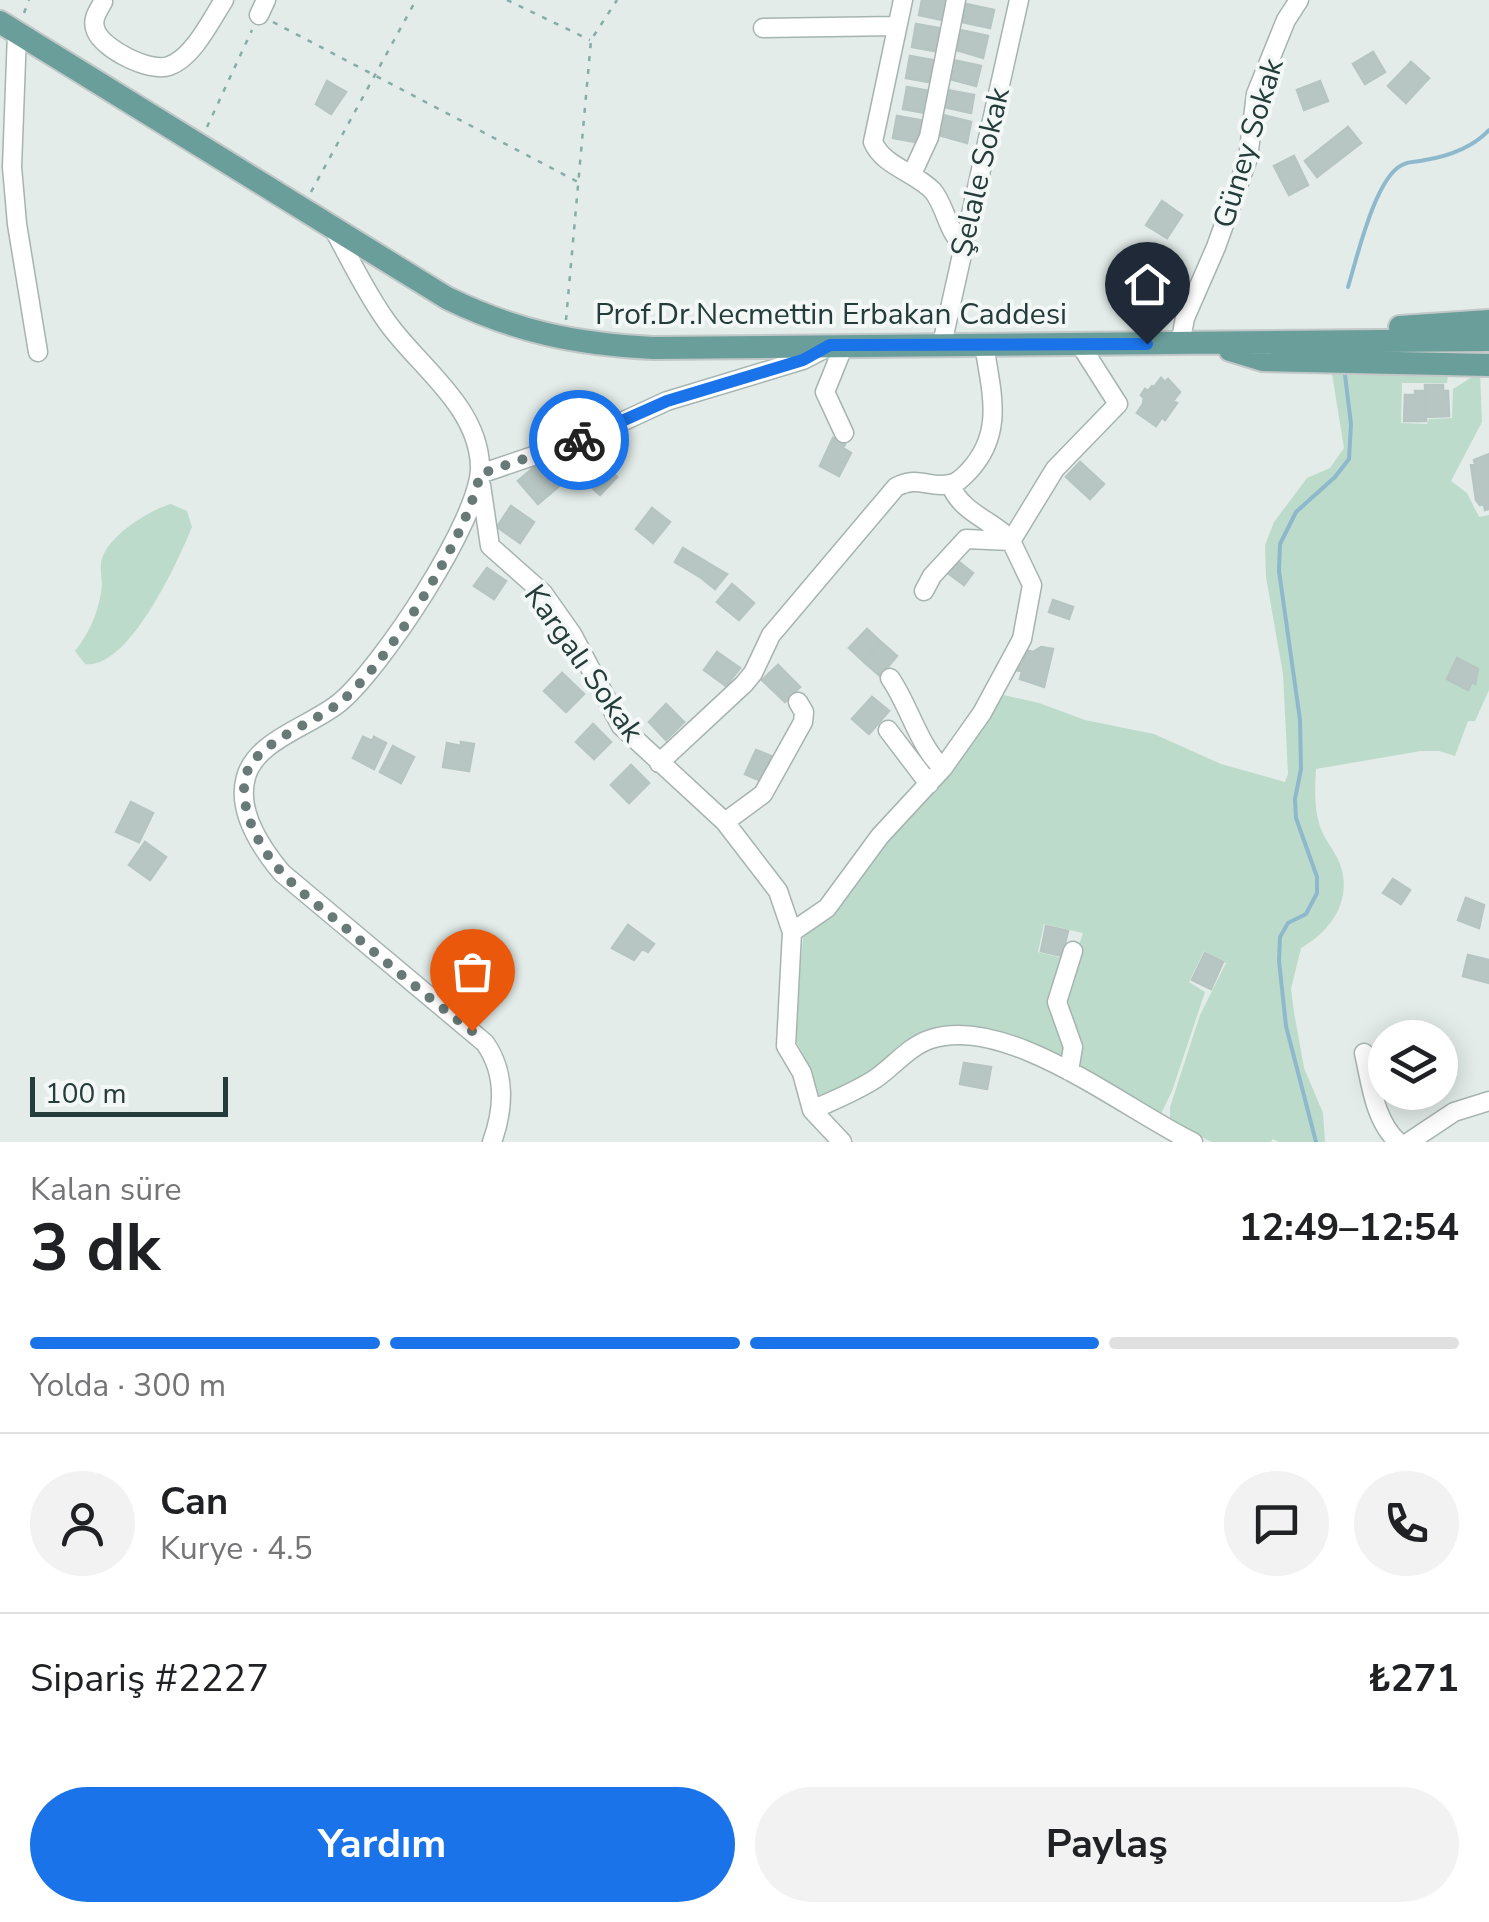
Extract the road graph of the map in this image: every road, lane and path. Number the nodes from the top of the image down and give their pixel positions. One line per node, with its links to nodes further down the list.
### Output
1 (224, 0): 9 (street)
2 (416, 0): 15 (path)
3 (507, 0): 14 (path)
4 (616, 0): 14 (path)
5 (903, 0): 11 (street)
6 (956, 0): 18 (street)
7 (1019, 0): 22 (street, Şelale Sokak)
8 (1299, 0): 29 (street, Güney Sokak)
9 (103, 2)
10 (262, 7): 15 (path); 16 (path)
11 (896, 26): 13 (street); 18 (street)
12 (8, 28): 16 (main road, Prof.Dr.Necmettin Erbakan Caddesi); 17 (street)
13 (763, 28)
14 (591, 40): 19 (path)
15 (375, 76): 19 (path); 20 (path)
16 (198, 145): 20 (main road, Prof.Dr.Necmettin Erbakan Caddesi)
17 (6, 165): 32 (street)
18 (912, 174): 22 (street)
19 (578, 182): 25 (path)
20 (301, 209): 21 (main road, Prof.Dr.Necmettin Erbakan Caddesi)
21 (334, 230): 25 (main road, Prof.Dr.Necmettin Erbakan Caddesi); 35 (street, Kargalı Sokak)
22 (964, 245): 27 (street, Şelale Sokak)
23 (1489, 321): 26 (main road, Prof.Dr.Necmettin Erbakan Caddesi)
24 (1489, 340): 26 (main road, Prof.Dr.Necmettin Erbakan Caddesi)
25 (570, 341): 30 (main road, Prof.Dr.Necmettin Erbakan Caddesi)
26 (1208, 343): 29 (main road, Prof.Dr.Necmettin Erbakan Caddesi); 33 (main road, Prof.Dr.Necmettin Erbakan Caddesi)
27 (942, 344): 28 (main road, Prof.Dr.Necmettin Erbakan Caddesi); 30 (main road, Prof.Dr.Necmettin Erbakan Caddesi)
28 (984, 344): 31 (main road, Prof.Dr.Necmettin Erbakan Caddesi); 36 (street)
29 (1180, 344): 31 (main road, Prof.Dr.Necmettin Erbakan Caddesi)
30 (837, 345): 34 (street); 35 (street)
31 (1081, 346): 37 (street)
32 (38, 352)
33 (1489, 366)
34 (844, 433)
35 (480, 474): 42 (street, Kargalı Sokak); 52 (street)
36 (950, 484): 37 (street); 42 (street)
37 (1012, 541): 38 (street); 43 (street)
38 (924, 591)
39 (890, 678): 43 (street)
40 (798, 702): 45 (street)
41 (888, 730): 44 (street)
42 (659, 763): 45 (street, Kargalı Sokak)
43 (943, 768): 44 (street)
44 (929, 784): 46 (street)
45 (725, 822): 46 (street, Kargalı Sokak)
46 (792, 932): 51 (street)
47 (1074, 951): 49 (street)
48 (1364, 1053): 55 (street)
49 (1068, 1070): 51 (street); 54 (street)
50 (1489, 1101): 56 (street)
51 (812, 1110): 53 (street)
52 (492, 1142)
53 (842, 1142)
54 (1193, 1142)
55 (1398, 1142)
56 (1409, 1142)

